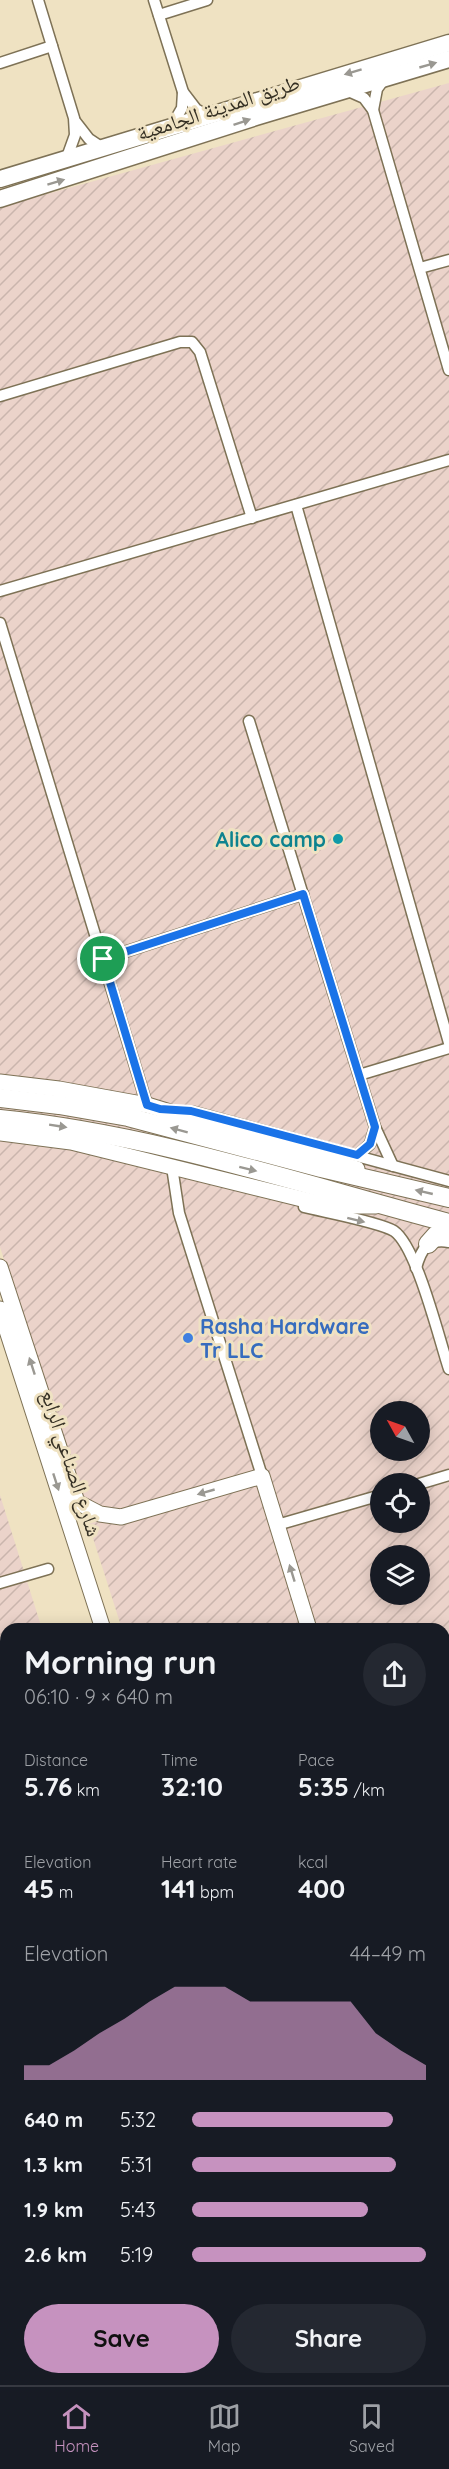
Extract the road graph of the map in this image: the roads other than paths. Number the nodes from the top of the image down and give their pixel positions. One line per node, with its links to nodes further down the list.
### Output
1 (38, 0): 6 (street)
2 (154, 0): 4 (street)
3 (207, 0): 4 (street)
4 (159, 15): 11 (street)
5 (449, 43): 13 (main road, طريق المدينة الجامعية, one-way to 13)
6 (52, 46): 8 (street); 14 (street)
7 (449, 59): 9 (main road, طريق المدينة الجامعية, one-way to 7)
8 (0, 63)
9 (386, 77): 10 (main road, طريق المدينة الجامعية); 12 (street)
10 (344, 90): 12 (street); 19 (main road, طريق المدينة الجامعية, one-way to 10)
11 (183, 92): 13 (street); 15 (street)
12 (373, 110): 21 (street)
13 (208, 116): 15 (main road, طريق المدينة الجامعية)
14 (74, 118): 16 (street); 17 (street)
15 (170, 128): 16 (main road, طريق المدينة الجامعية)
16 (105, 149): 17 (main road, طريق المدينة الجامعية)
17 (66, 160): 18 (main road, طريق المدينة الجامعية)
18 (0, 179)
19 (0, 199)
20 (449, 260): 21 (street)
21 (420, 268): 22 (street)
22 (449, 370)
23 (0, 396): 26 (street)
24 (449, 460): 25 (street)
25 (296, 505): 26 (street); 32 (street)
26 (252, 518): 27 (street)
27 (0, 591)
28 (0, 623): 31 (street)
29 (249, 721): 30 (street)
30 (303, 894): 31 (street); 33 (street)
31 (103, 959): 36 (street)
32 (449, 1046): 33 (street)
33 (359, 1075): 38 (street)
34 (0, 1082): 36 (main road)
35 (0, 1098): 45 (highway, one-way to 35)
36 (154, 1107): 40 (street); 45 (main road)
37 (0, 1119): 47 (highway, one-way to 47)
38 (375, 1127): 40 (street); 41 (street)
39 (0, 1133): 42 (main road)
40 (357, 1155): 41 (street)
41 (393, 1166): 43 (street)
42 (172, 1167): 44 (main road); 58 (street)
43 (449, 1181)
44 (240, 1185): 47 (main road); 53 (street, one-way to 53)
45 (399, 1186): 46 (highway, one-way to 45)
46 (449, 1198)
47 (385, 1206): 48 (highway)
48 (449, 1223)
49 (449, 1232): 51 (highway)
50 (449, 1242): 51 (street)
51 (428, 1244): 53 (street)
52 (0, 1267): 56 (main road, شارع الصناعي الرابع, one-way to 52)
53 (416, 1268): 55 (street)
54 (0, 1309): 56 (main road, شارع الصناعي الرابع)
55 (449, 1369)
56 (45, 1424): 58 (main road, شارع الصناعي الرابع, one-way to 56); 64 (main road, شارع الصناعي الرابع, one-way to 64)
57 (449, 1475): 59 (street)
58 (262, 1476): 61 (main road)
59 (430, 1481)
60 (370, 1498): 61 (street)
61 (277, 1525): 65 (main road, one-way to 61)
62 (48, 1569): 63 (street)
63 (0, 1583)
64 (100, 1623)
65 (307, 1623)

